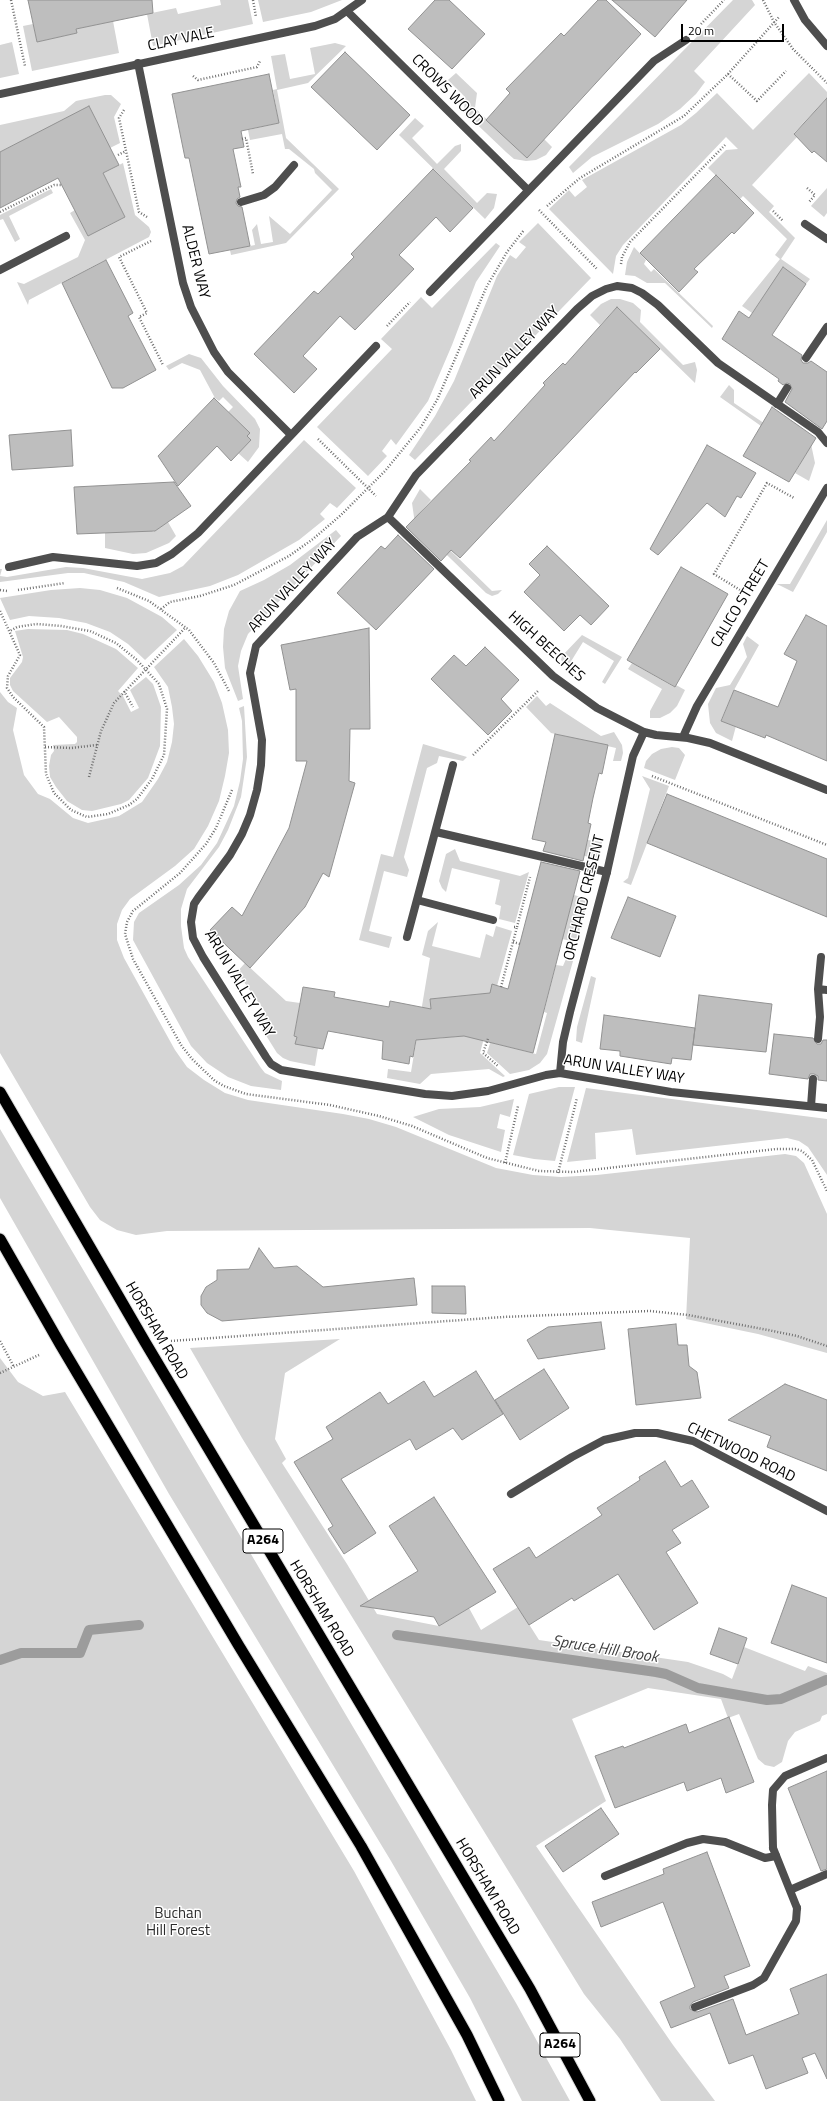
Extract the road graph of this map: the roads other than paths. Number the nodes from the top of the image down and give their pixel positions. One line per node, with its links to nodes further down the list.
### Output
1 (362, 0): 3 (street, CLAY VALE)
2 (795, 0): 5 (street)
3 (348, 12): 6 (street, CLAY VALE); 9 (street, CROWS WOOD)
4 (686, 40): 9 (street)
5 (827, 46)
6 (138, 63): 7 (street, CLAY VALE); 21 (street, ALDER WAY)
7 (0, 94)
8 (294, 165): 10 (street)
9 (526, 192): 15 (street)
10 (241, 202)
11 (805, 224): 13 (street)
12 (66, 236): 14 (street)
13 (827, 239)
14 (0, 270)
15 (430, 292)
16 (827, 326): 18 (street)
17 (376, 346): 21 (street)
18 (806, 358)
19 (787, 388): 20 (street)
20 (777, 404): 22 (street, ARUN VALLEY WAY); 24 (street, ARUN VALLEY WAY)
21 (291, 435): 25 (street)
22 (827, 443)
23 (827, 488): 27 (street, CALICO STREET)
24 (390, 514): 26 (street, HIGH BEECHES); 39 (street, ARUN VALLEY WAY)
25 (9, 566)
26 (644, 732): 27 (street, HIGH BEECHES); 31 (street, ORCHARD CRESENT)
27 (683, 737): 29 (street, HIGH BEECHES)
28 (454, 765): 30 (street)
29 (827, 790)
30 (436, 832): 31 (street); 32 (street)
31 (606, 872): 39 (street, ORCHARD CRESENT)
32 (417, 900): 33 (street); 34 (street)
33 (493, 920)
34 (407, 937)
35 (821, 957): 36 (street)
36 (818, 989): 37 (street); 38 (street)
37 (827, 990)
38 (818, 1039)
39 (560, 1073): 42 (street, ARUN VALLEY WAY)
40 (813, 1079): 42 (street)
41 (0, 1092): 54 (highway, HORSHAM ROAD / A264)
42 (811, 1106): 43 (street, ARUN VALLEY WAY)
43 (827, 1108)
44 (0, 1239): 53 (highway)
45 (512, 1494): 46 (street, CHETWOOD ROAD)
46 (827, 1511)
47 (827, 1758): 48 (street)
48 (775, 1852): 50 (street); 51 (street)
49 (827, 1874): 51 (street)
50 (605, 1876)
51 (790, 1890): 52 (street)
52 (695, 2007)
53 (499, 2101)
54 (590, 2101)

